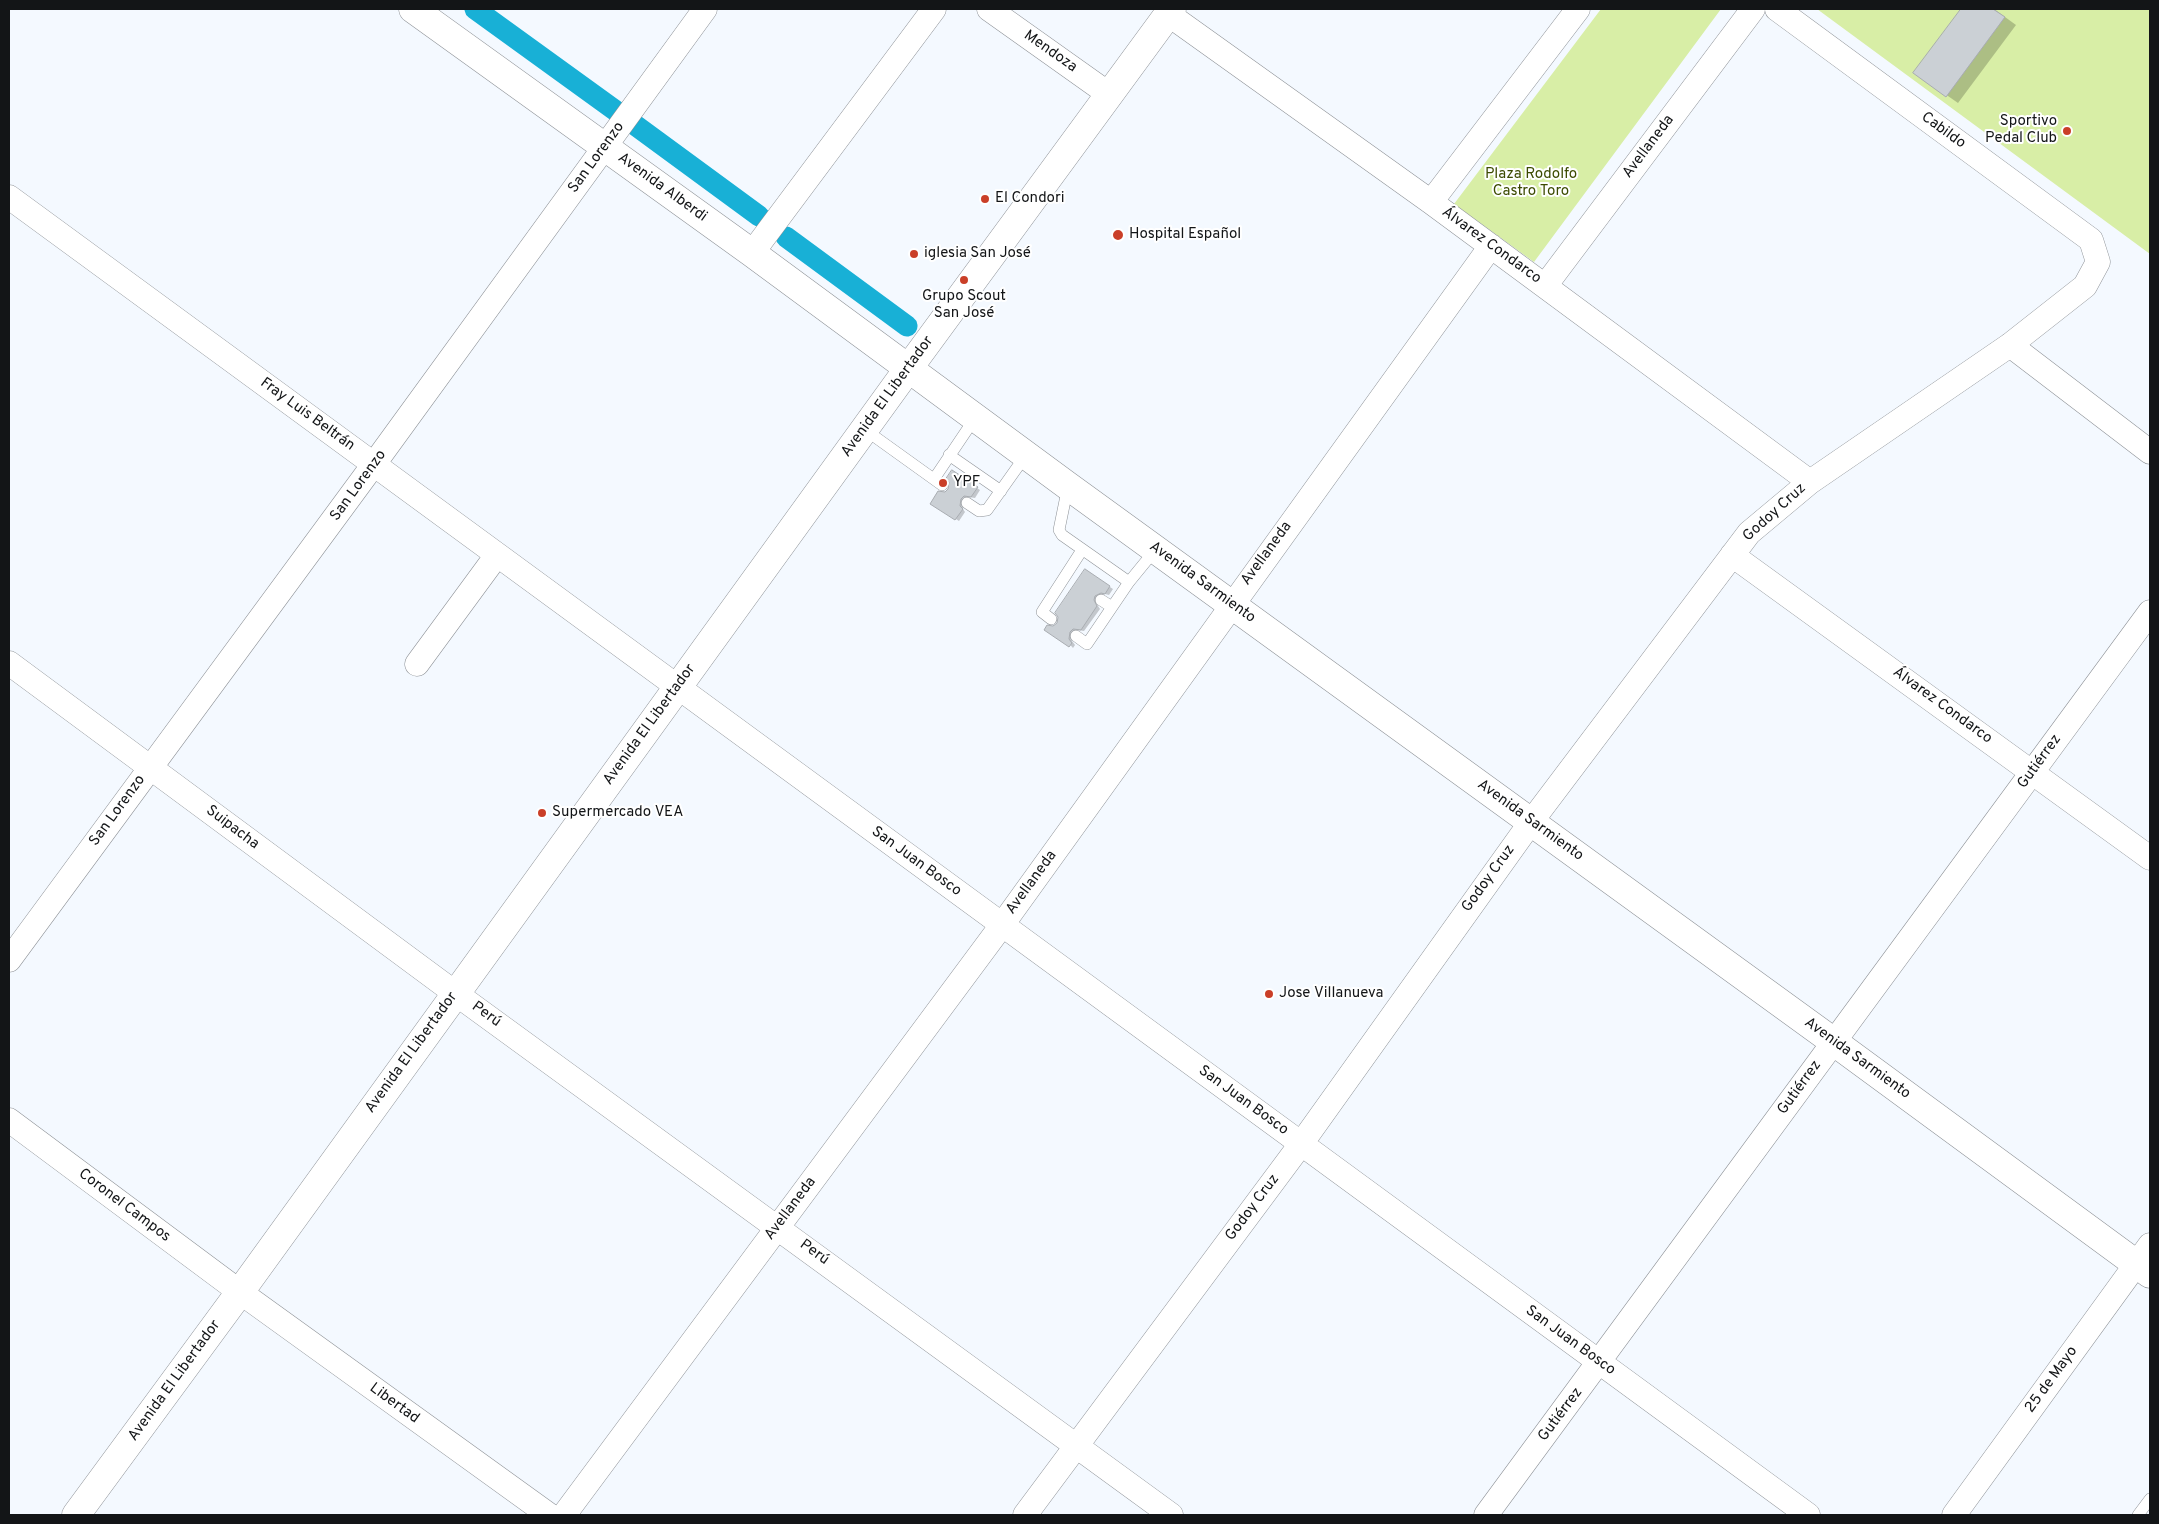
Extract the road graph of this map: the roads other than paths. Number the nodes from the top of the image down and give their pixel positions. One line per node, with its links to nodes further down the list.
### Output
1 (705, 9): 10 (street, San Lorenzo)
2 (934, 9): 14 (street)
3 (989, 9): 9 (street, Mendoza)
4 (1578, 9): 12 (street)
5 (1753, 9): 16 (street, Avellaneda)
6 (1777, 9): 15 (street, Cabildo)
7 (1170, 12): 9 (main road, Avenida El Libertador); 12 (street, Álvarez Condarco)
8 (428, 13): 10 (main road, Avenida Alberdi)
9 (1110, 95): 18 (main road, Avenida El Libertador)
10 (605, 147): 14 (main road, Avenida Alberdi); 24 (street, San Lorenzo)
11 (9, 196): 24 (street, Fray Luis Beltrán)
12 (1431, 202): 13 (street, Álvarez Condarco)
13 (1491, 246): 16 (street, Álvarez Condarco); 37 (street, Avellaneda)
14 (752, 253): 18 (main road, Avenida Alberdi)
15 (2098, 262): 17 (street, Godoy Cruz)
16 (1545, 286): 25 (street, Álvarez Condarco)
17 (2010, 345): 21 (street); 25 (street, Godoy Cruz)
18 (908, 369): 19 (main road, Avenida Sarmiento); 20 (main road, Avenida El Libertador)
19 (975, 418): 22 (main road, Avenida Sarmiento); 23 (lane)
20 (864, 429): 23 (lane); 44 (main road, Avenida El Libertador)
21 (2150, 452)
22 (1026, 455): 26 (main road, Avenida Sarmiento); 27 (lane)
23 (949, 456): 27 (lane)
24 (374, 464): 32 (street, Fray Luis Beltrán); 45 (street, San Lorenzo)
25 (1810, 482): 31 (street, Godoy Cruz)
26 (1068, 486): 29 (main road, Avenida Sarmiento); 30 (lane)
27 (1001, 491): 28 (lane)
28 (967, 503)
29 (1156, 549): 35 (lane); 37 (main road, Avenida Sarmiento)
30 (1082, 550): 33 (lane); 35 (lane)
31 (1732, 554): 46 (street, Álvarez Condarco); 47 (street, Godoy Cruz)
32 (497, 555): 43 (street); 44 (street, Fray Luis Beltrán)
33 (1066, 576): 34 (lane); 40 (lane)
34 (1076, 582)
35 (1129, 582): 38 (lane)
36 (1101, 600): 38 (lane)
37 (1231, 604): 47 (main road, Avenida Sarmiento); 49 (street, Avellaneda)
38 (1112, 607): 41 (lane)
39 (2150, 612): 46 (street, Gutiérrez)
40 (1051, 619)
41 (1076, 636)
42 (9, 663): 45 (street, Suipacha)
43 (417, 664)
44 (677, 688): 49 (street, San Juan Bosco); 51 (main road, Avenida El Libertador)
45 (150, 767): 50 (street, San Lorenzo); 51 (street, Suipacha)
46 (2032, 772): 48 (street, Álvarez Condarco); 52 (street, Gutiérrez)
47 (1530, 822): 52 (main road, Avenida Sarmiento); 54 (street, Godoy Cruz)
48 (2150, 858)
49 (1002, 925): 54 (street, San Juan Bosco); 55 (street, Avellaneda)
50 (9, 960)
51 (455, 993): 55 (street, Perú); 57 (main road, Avenida El Libertador)
52 (1834, 1042): 56 (main road, Avenida Sarmiento); 58 (street, Gutiérrez)
53 (9, 1120): 57 (street, Coronel Campos)
54 (1301, 1144): 58 (street, San Juan Bosco); 59 (street, Godoy Cruz)
55 (778, 1227): 59 (street, Perú); 63 (street, Avellaneda)
56 (2146, 1261): 68 (street, 25 de Mayo)
57 (240, 1292): 61 (main road, Avenida El Libertador); 62 (street, Libertad)
58 (1600, 1362): 66 (street, Gutiérrez); 67 (street, San Juan Bosco)
59 (1076, 1446): 64 (street, Godoy Cruz); 65 (street, Perú)
60 (2150, 1498): 69 (lane)
61 (76, 1515)
62 (549, 1515)
63 (564, 1515)
64 (1025, 1515)
65 (1171, 1515)
66 (1486, 1515)
67 (1808, 1515)
68 (1954, 1515)
69 (2138, 1515)

